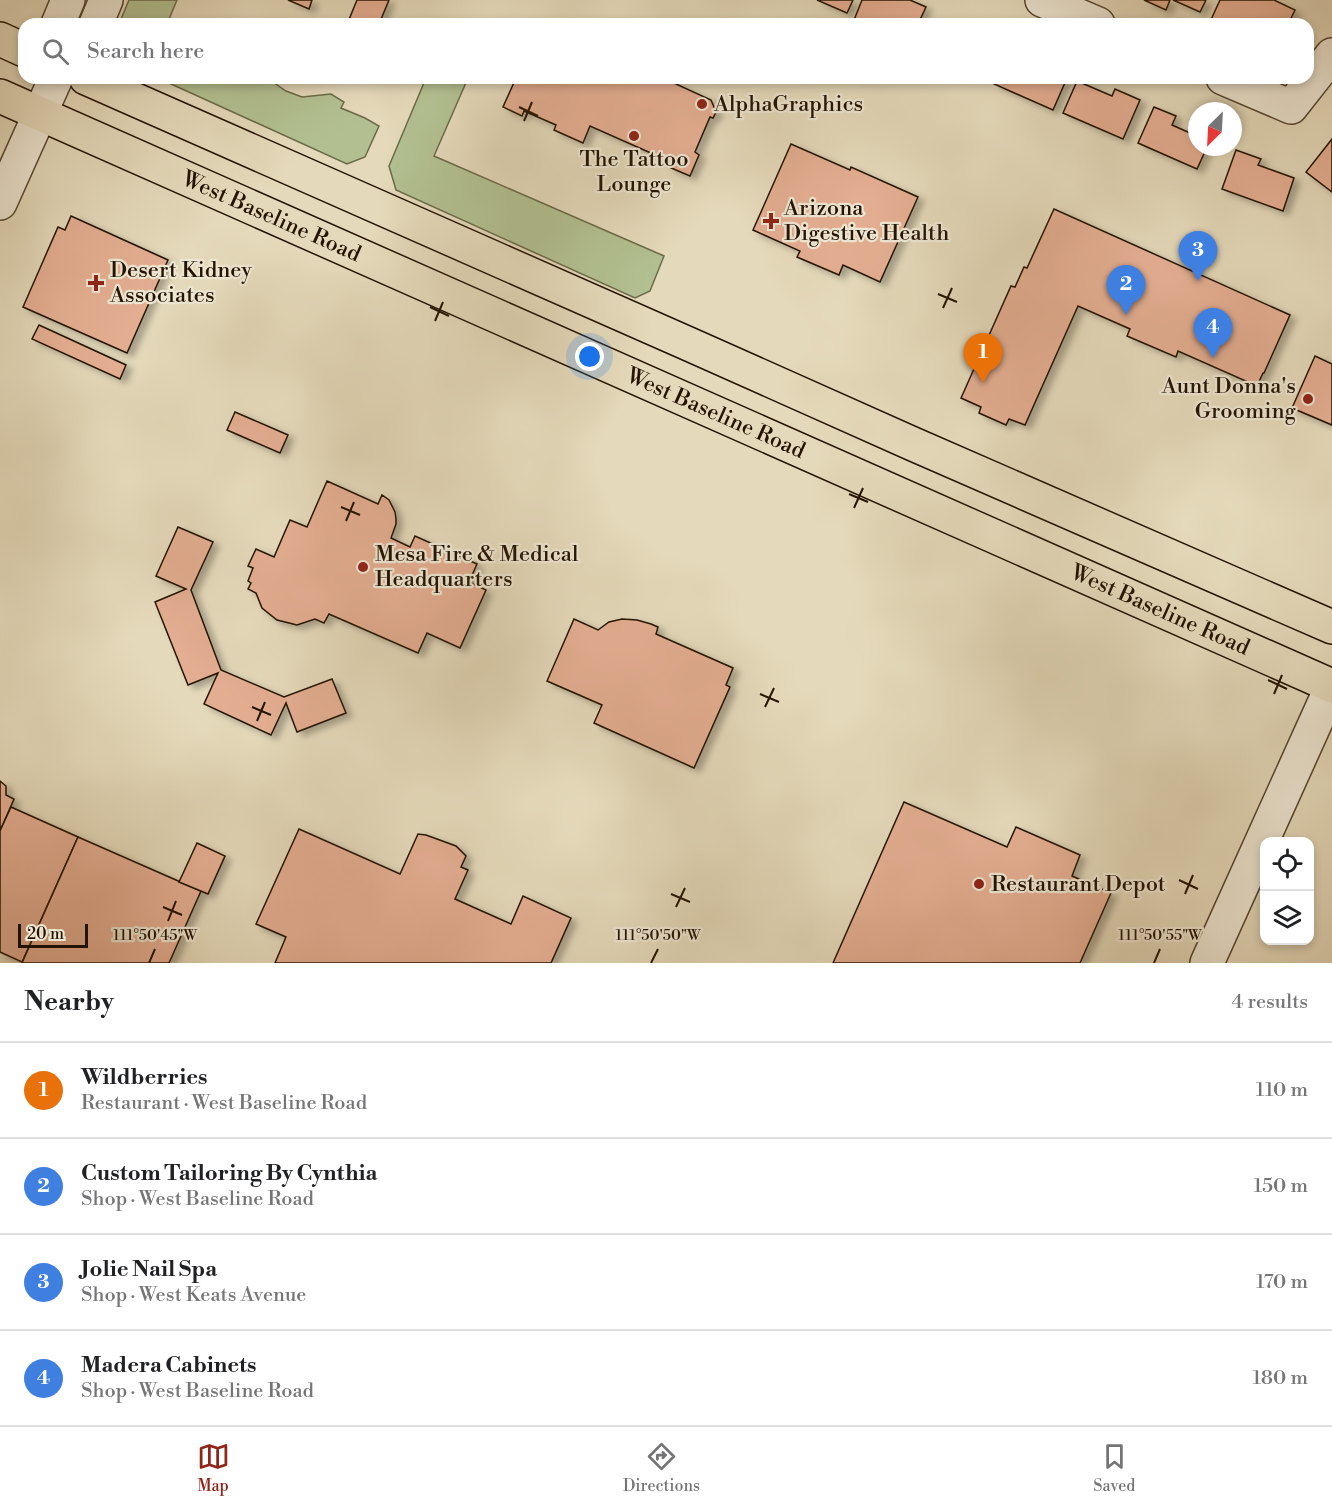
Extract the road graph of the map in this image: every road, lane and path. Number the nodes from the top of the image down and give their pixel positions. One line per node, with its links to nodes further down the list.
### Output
1 (68, 0): 4 (street)
2 (106, 0): 5 (street)
3 (1042, 0): 6 (street)
4 (60, 18)
5 (98, 18)
6 (1084, 18)
7 (0, 39): 8 (main road)
8 (18, 47)
9 (1332, 54): 10 (street)
10 (1314, 77)
11 (53, 84): 16 (street)
12 (100, 84): 18 (main road)
13 (1237, 84): 14 (street)
14 (1309, 84)
15 (0, 96): 16 (main road, West Baseline Road)
16 (40, 113): 17 (street); 19 (main road, West Baseline Road)
17 (0, 203)
18 (1332, 627)
19 (1332, 686): 20 (street)
20 (1207, 963)

